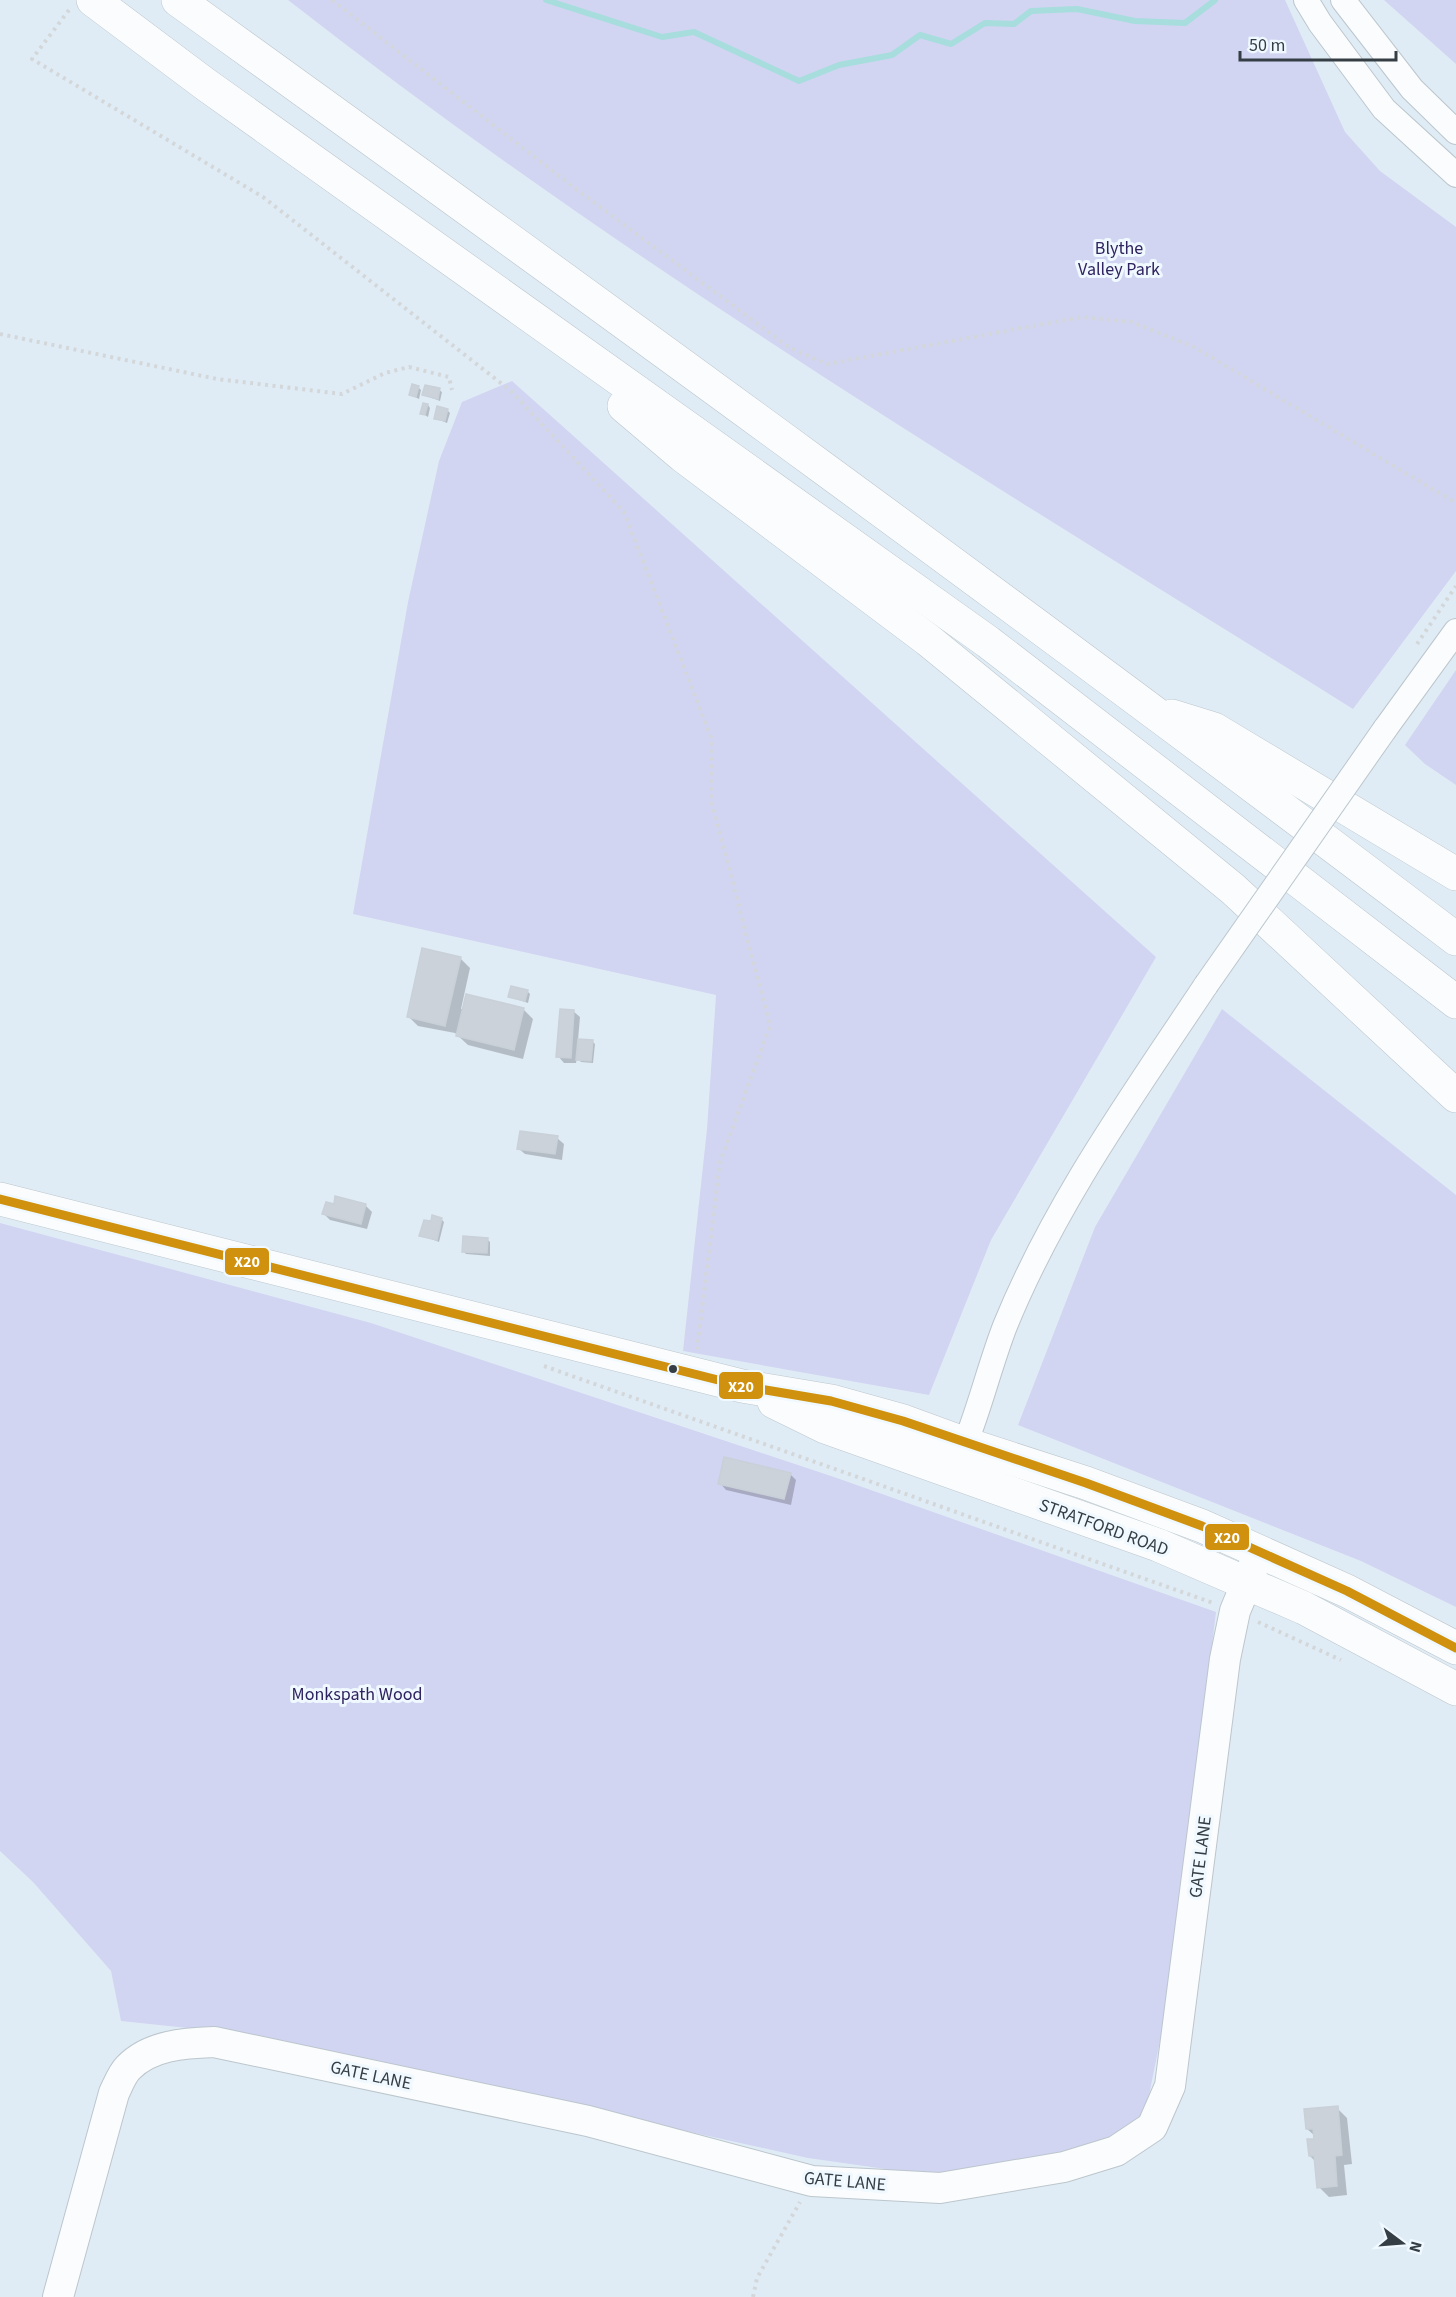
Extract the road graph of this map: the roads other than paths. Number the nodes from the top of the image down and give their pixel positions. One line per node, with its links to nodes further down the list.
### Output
1 (178, 0): 9 (main road)
2 (1306, 0): 6 (street)
3 (1343, 0): 5 (street)
4 (81, 5): 7 (main road)
5 (1456, 132)
6 (1456, 175)
7 (453, 260): 12 (main road); 13 (main road)
8 (1456, 631): 16 (street, bridge)
9 (1147, 708): 10 (main road); 11 (main road)
10 (1456, 874)
11 (1456, 939)
12 (1456, 1002)
13 (1456, 1096)
14 (0, 1199): 15 (main road, STRATFORD ROAD)
15 (742, 1386): 16 (main road, STRATFORD ROAD); 17 (main road, STRATFORD ROAD)
16 (966, 1444): 17 (street); 18 (main road, STRATFORD ROAD)
17 (953, 1474): 19 (main road, STRATFORD ROAD)
18 (1260, 1552): 19 (street, GATE LANE); 20 (main road, STRATFORD ROAD)
19 (1241, 1597): 23 (main road, STRATFORD ROAD); 24 (street, GATE LANE)
20 (1381, 1608): 21 (main road); 22 (main road, STRATFORD ROAD)
21 (1456, 1638)
22 (1456, 1648)
23 (1456, 1689)
24 (58, 2297)

